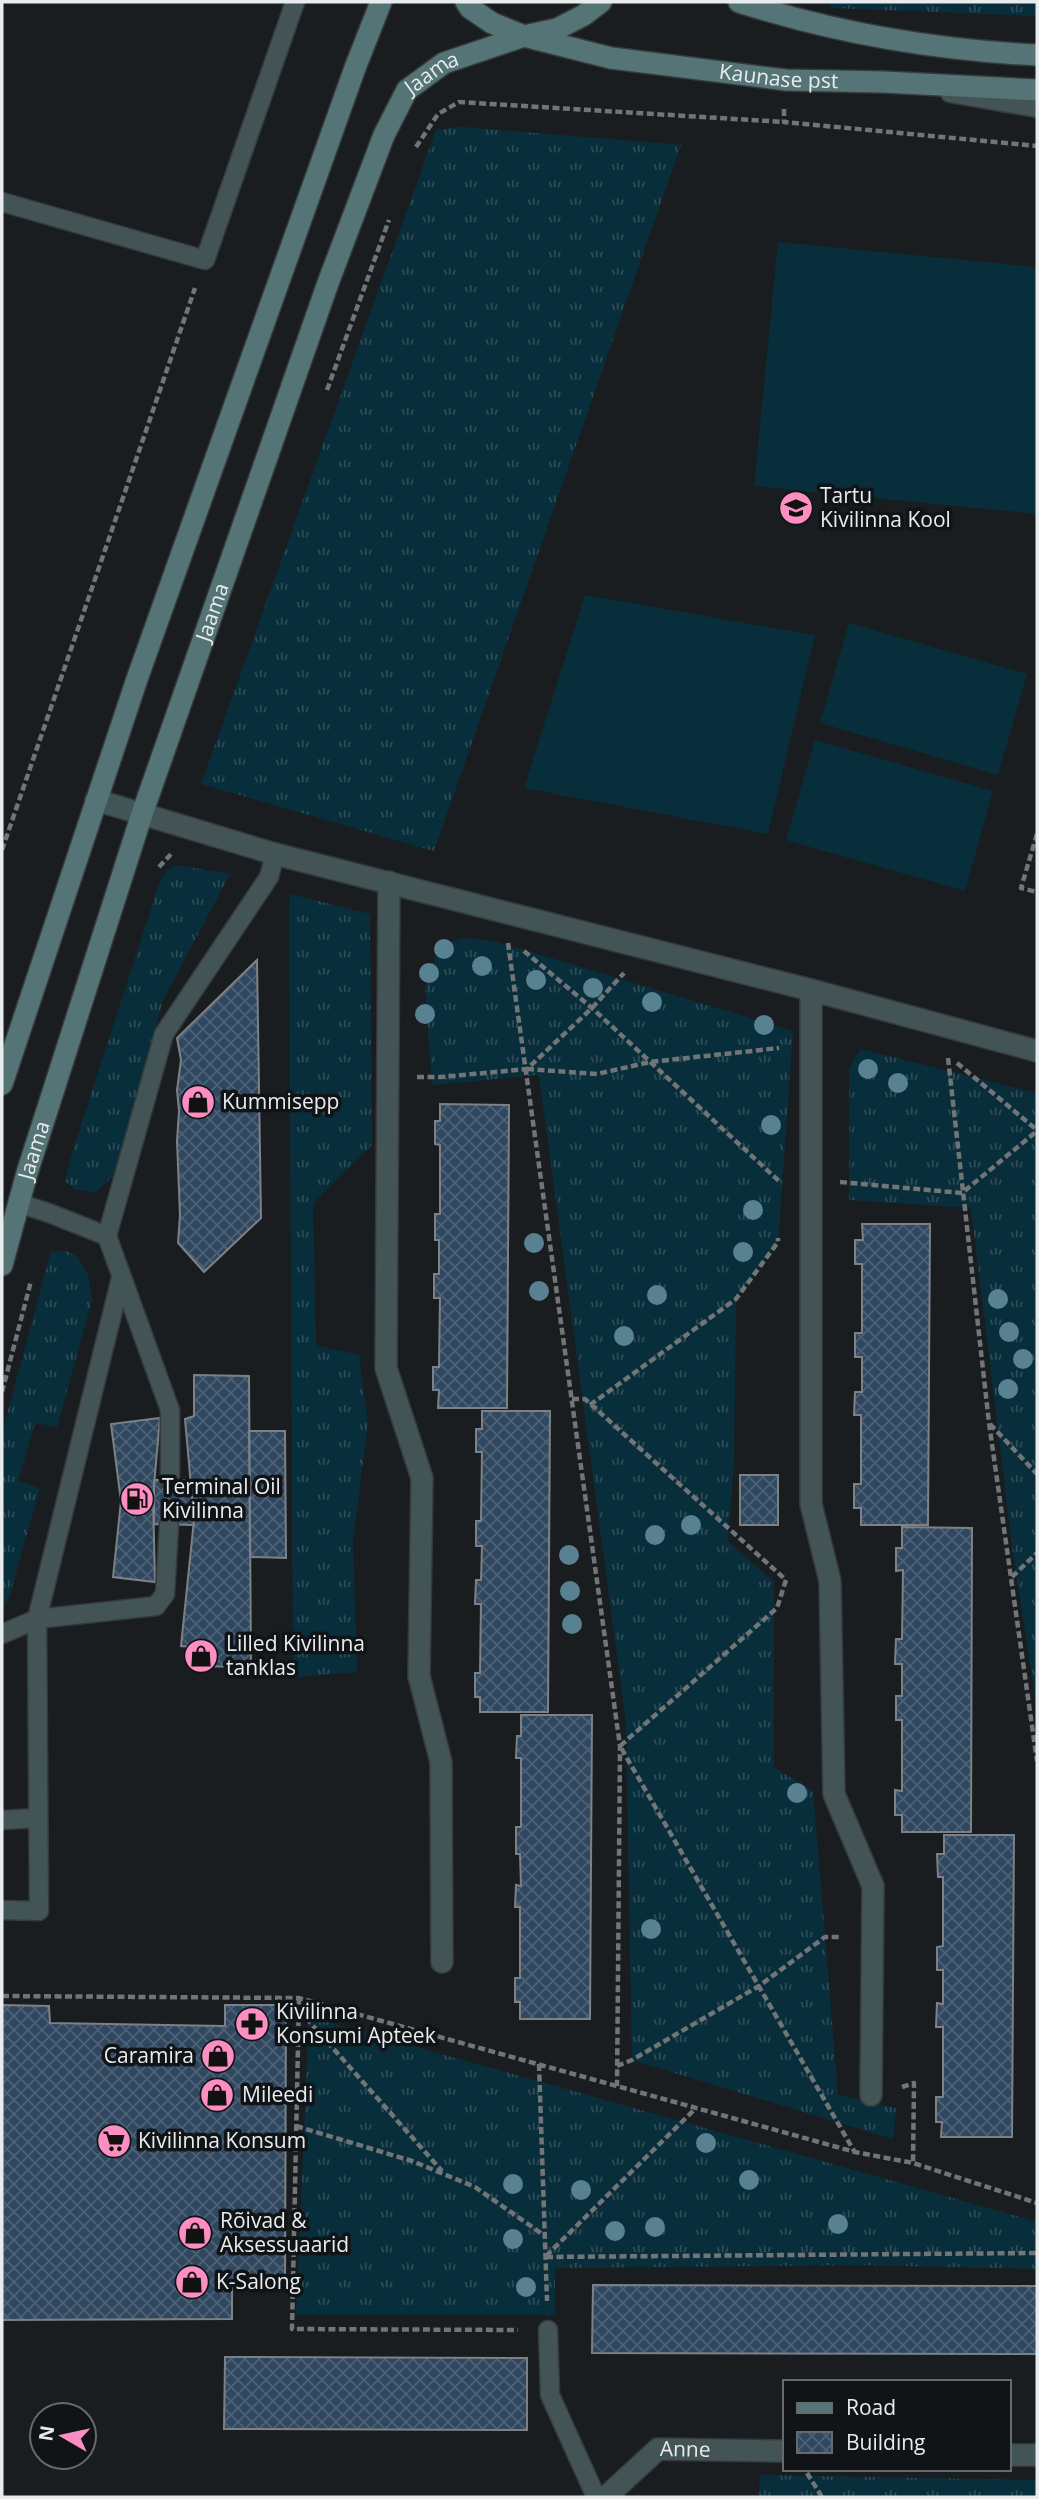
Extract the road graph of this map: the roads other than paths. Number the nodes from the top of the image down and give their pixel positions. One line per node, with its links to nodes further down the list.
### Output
1 (295, 2): 11 (lane)
2 (381, 2): 12 (main road)
3 (467, 2): 6 (main road, Kaunase pst)
4 (601, 2): 6 (main road, Jaama)
5 (739, 2): 7 (main road)
6 (524, 36): 8 (main road, Kaunase pst); 13 (main road, Jaama)
7 (1037, 55)
8 (884, 82): 9 (main road, Kaunase pst); 10 (lane)
9 (1037, 90)
10 (1037, 108)
11 (2, 202)
12 (96, 800): 13 (street); 18 (main road)
13 (142, 814): 14 (street); 19 (main road, Jaama)
14 (275, 854): 15 (street); 20 (lane)
15 (389, 882): 16 (street); 30 (street)
16 (811, 990): 17 (street); 31 (street)
17 (1037, 1051)
18 (2, 1084)
19 (18, 1203): 20 (lane); 21 (main road, Jaama)
20 (107, 1236): 22 (lane)
21 (2, 1265)
22 (121, 1278): 23 (lane); 25 (lane)
23 (170, 1480)
24 (169, 1525): 25 (lane)
25 (37, 1619): 26 (lane); 27 (lane)
26 (2, 1634)
27 (38, 1818): 28 (lane); 29 (lane)
28 (2, 1820)
29 (2, 1910)
30 (442, 1962)
31 (871, 2095)
32 (548, 2330): 36 (lane)
33 (783, 2451): 37 (street, Anne)
34 (1011, 2455): 35 (street)
35 (1037, 2455)
36 (596, 2497)
37 (606, 2497)

